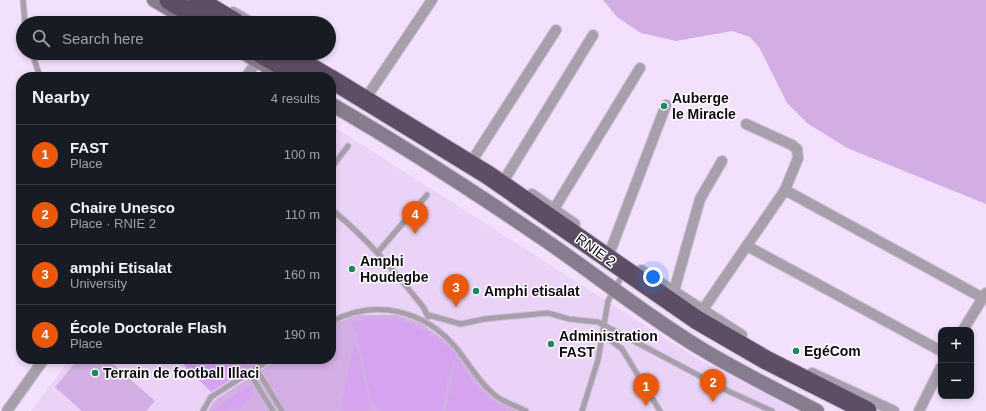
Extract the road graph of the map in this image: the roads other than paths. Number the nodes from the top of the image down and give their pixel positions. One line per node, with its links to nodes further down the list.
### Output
1 (23, 0): 7 (lane)
2 (154, 0): 8 (street)
3 (169, 0): 9 (highway)
4 (198, 0): 10 (highway)
5 (213, 0): 11 (street)
6 (432, 0): 27 (street)
7 (24, 16)
8 (181, 16)
9 (196, 16)
10 (224, 16)
11 (240, 16)
12 (556, 30): 33 (street)
13 (593, 35): 36 (street)
14 (34, 60): 21 (lane)
15 (257, 60): 22 (street)
16 (263, 60): 23 (street)
17 (265, 60): 24 (highway)
18 (298, 60): 25 (highway)
19 (316, 60): 27 (street)
20 (640, 68): 39 (street)
21 (38, 72)
22 (249, 72)
23 (278, 72)
24 (290, 72)
25 (318, 72)
26 (336, 83): 44 (highway, RNIE 2 / RNIE 2)
27 (370, 92): 33 (street)
28 (336, 97): 44 (highway, RNIE 2 / RNIE 2)
29 (666, 105): 42 (street)
30 (336, 107): 44 (street)
31 (746, 124): 37 (street)
32 (348, 146): 35 (lane)
33 (475, 156): 36 (street)
34 (722, 160): 45 (street)
35 (336, 162)
36 (506, 177): 39 (street)
37 (785, 190): 41 (street); 46 (street)
38 (427, 195): 43 (lane)
39 (554, 209): 42 (street)
40 (336, 213): 43 (lane)
41 (747, 246): 47 (street); 54 (street)
42 (611, 249): 45 (street)
43 (378, 252): 48 (lane)
44 (619, 281): 51 (lane); 68 (street); 69 (highway, RNIE 2 / RNIE 2); 70 (highway, RNIE 2 / RNIE 2)
45 (674, 291): 47 (street)
46 (985, 296): 52 (street)
47 (702, 311): 71 (street)
48 (428, 315): 50 (lane); 51 (lane)
49 (336, 320): 50 (lane)
50 (429, 322): 64 (lane)
51 (604, 325): 53 (lane); 67 (lane)
52 (965, 327)
53 (602, 334): 65 (lane); 66 (lane)
54 (938, 349)
55 (40, 364): 60 (street)
56 (263, 364): 57 (lane)
57 (256, 368): 58 (lane); 63 (lane)
58 (249, 372): 61 (lane); 62 (lane)
59 (938, 373): 72 (street)
60 (7, 411)
61 (203, 411)
62 (273, 411)
63 (282, 411)
64 (526, 411)
65 (582, 411)
66 (660, 411)
67 (772, 411)
68 (817, 411)
69 (839, 411)
70 (867, 411)
71 (894, 411)
72 (919, 411)

